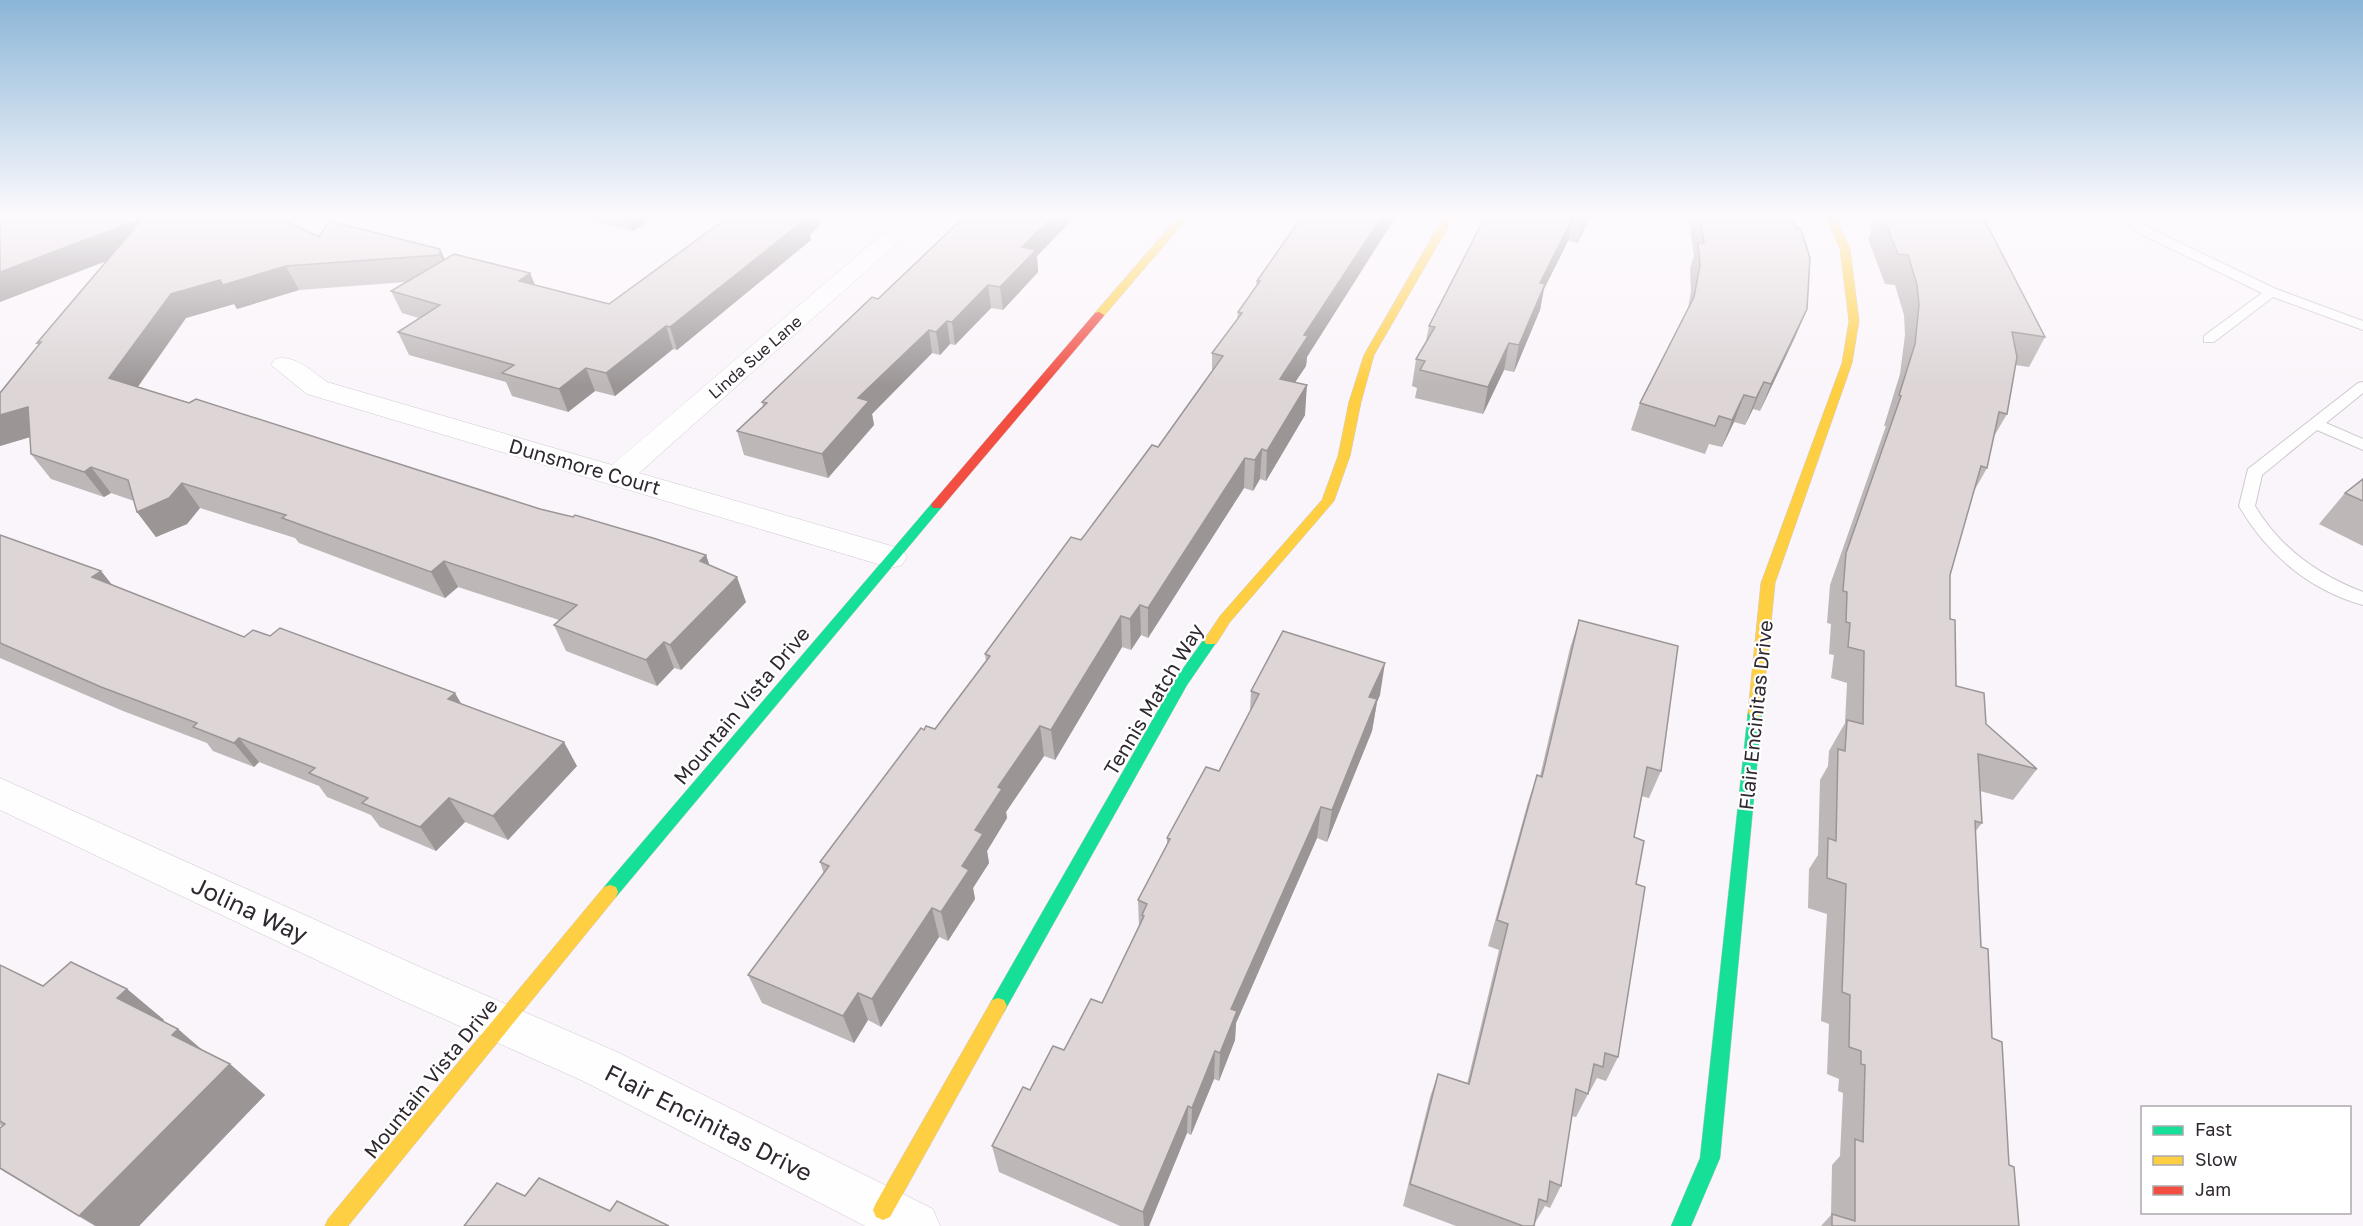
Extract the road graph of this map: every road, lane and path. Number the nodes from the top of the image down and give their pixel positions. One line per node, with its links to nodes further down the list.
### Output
1 (851, 272): 13 (street, Linda Sue Lane)
2 (1135, 272): 14 (street, Mountain Vista Drive)
3 (1417, 272): 18 (street, Tennis Match Way)
4 (1848, 272): 20 (street, Flair Encinitas Drive)
5 (2230, 272): 6 (lane)
6 (2271, 292): 7 (lane); 8 (lane)
7 (2363, 326)
8 (2209, 339)
9 (284, 365): 13 (street, Dunsmore Court)
10 (2363, 386): 11 (lane)
11 (2316, 424): 12 (lane); 15 (lane)
12 (2363, 445)
13 (618, 476): 14 (street, Dunsmore Court)
14 (891, 557): 17 (street, Mountain Vista Drive)
15 (2363, 599)
16 (0, 793): 17 (street, Jolina Way)
17 (500, 1022): 18 (street, Flair Encinitas Drive); 19 (street, Mountain Vista Drive)
18 (900, 1218)
19 (335, 1226)
20 (1681, 1226)

